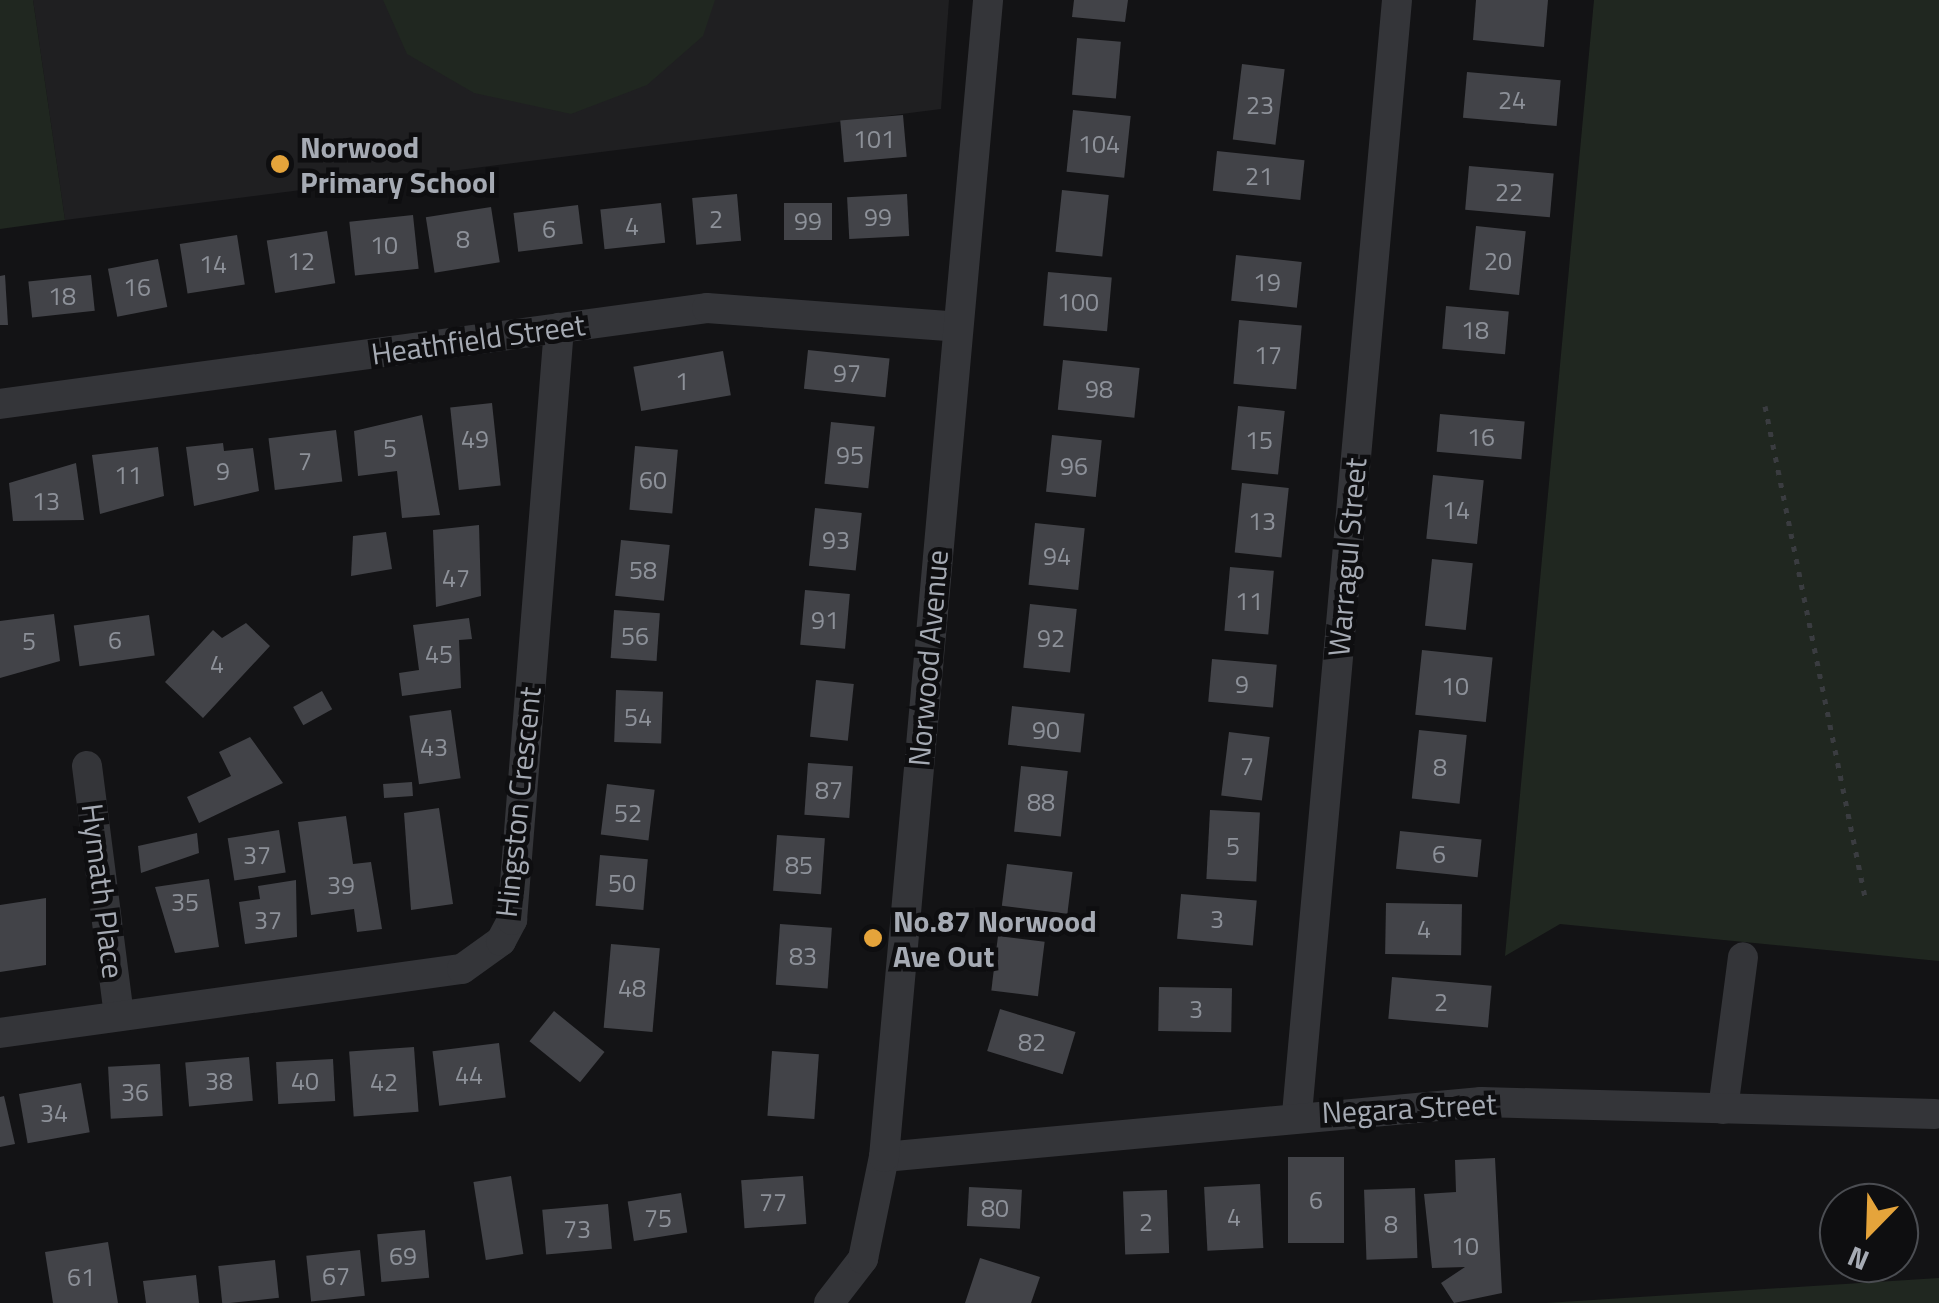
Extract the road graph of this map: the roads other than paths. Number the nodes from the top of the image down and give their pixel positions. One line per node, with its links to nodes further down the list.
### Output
1 (988, 0): 3 (street, Norwood Avenue)
2 (1397, 0): 11 (street, Warragul Street)
3 (957, 327): 4 (street, Heathfield Street); 13 (street, Norwood Avenue)
4 (559, 328): 5 (street, Heathfield Street); 8 (street, Hingston Crescent)
5 (0, 404)
6 (86, 766): 8 (street, Hymath Place)
7 (1743, 957): 10 (street)
8 (120, 1016): 9 (street, Hingston Crescent)
9 (0, 1033)
10 (1723, 1108): 11 (street, Negara Street); 12 (street, Negara Street)
11 (1297, 1114): 13 (street, Negara Street)
12 (1935, 1114)
13 (884, 1157): 14 (street, Norwood Avenue)
14 (829, 1303)

